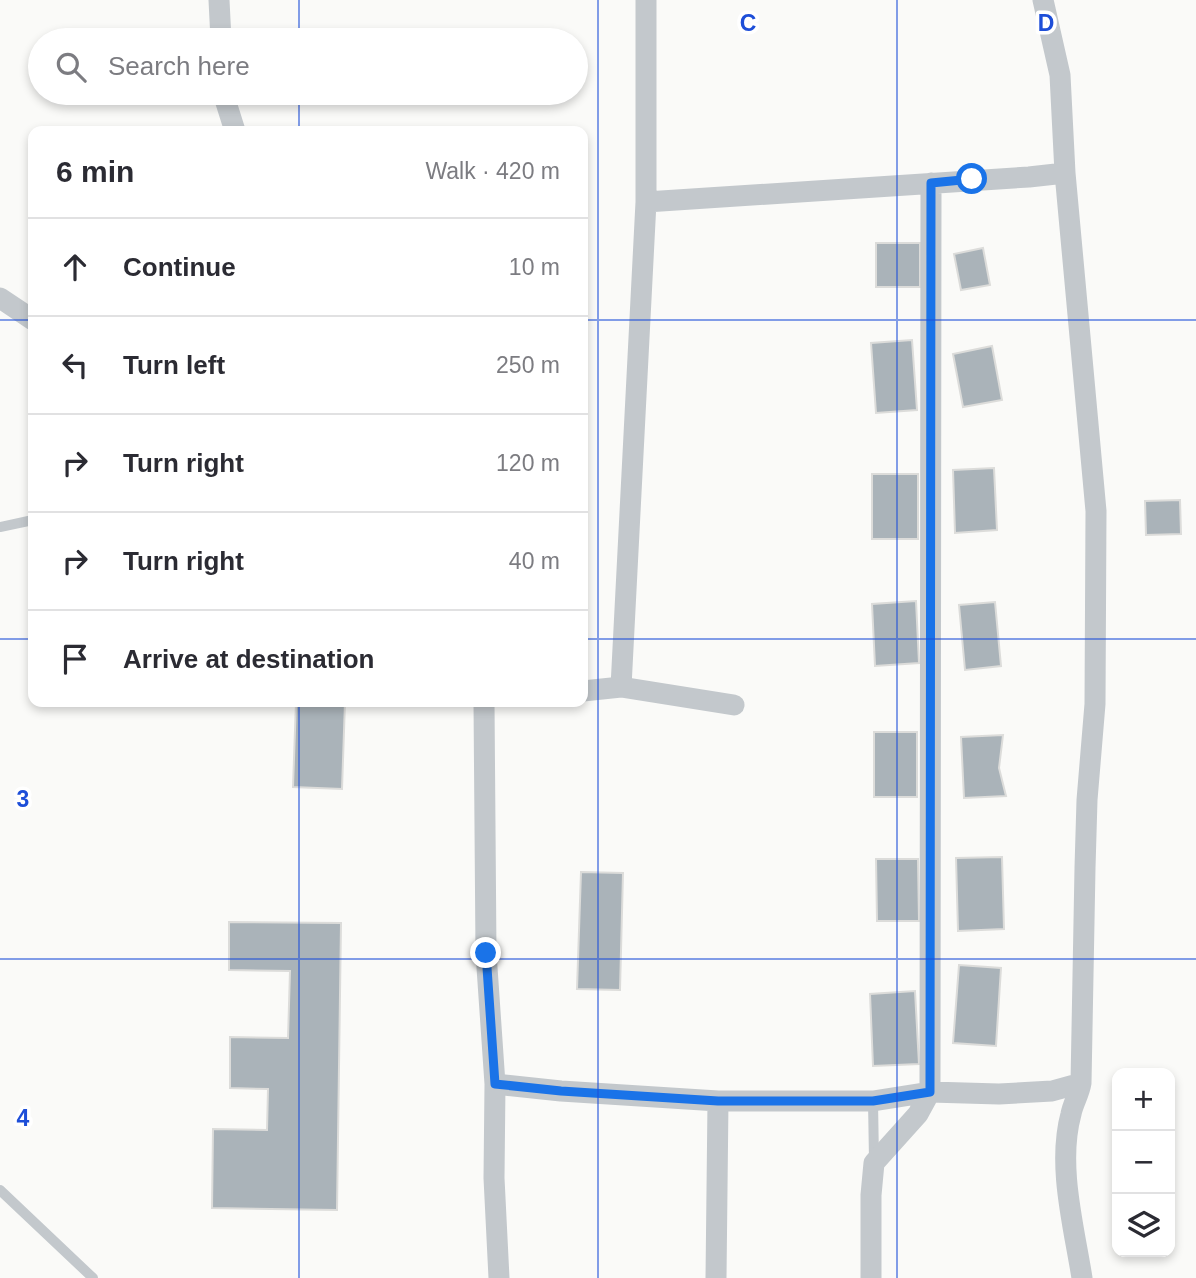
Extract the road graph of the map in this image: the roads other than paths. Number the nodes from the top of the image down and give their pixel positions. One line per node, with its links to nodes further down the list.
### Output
1 (219, 0): 4 (street)
2 (646, 0): 9 (street)
3 (1043, 0): 7 (street)
4 (220, 28)
5 (226, 105): 6 (street)
6 (233, 126)
7 (1065, 173): 8 (street); 18 (street)
8 (931, 183): 9 (street); 20 (street)
9 (646, 202): 14 (street)
10 (0, 298): 11 (street)
11 (28, 317)
12 (28, 521): 13 (lane)
13 (0, 527)
14 (621, 687): 15 (street); 16 (street)
15 (588, 690)
16 (734, 705)
17 (484, 707): 19 (street)
18 (1081, 1083): 20 (street); 29 (street)
19 (495, 1084): 21 (street); 26 (street)
20 (930, 1092): 22 (street); 23 (street)
21 (718, 1101): 22 (street); 27 (street)
22 (873, 1101): 23 (lane)
23 (874, 1163): 28 (street)
24 (0, 1190): 25 (lane)
25 (93, 1278)
26 (499, 1278)
27 (716, 1278)
28 (871, 1278)
29 (1082, 1278)

